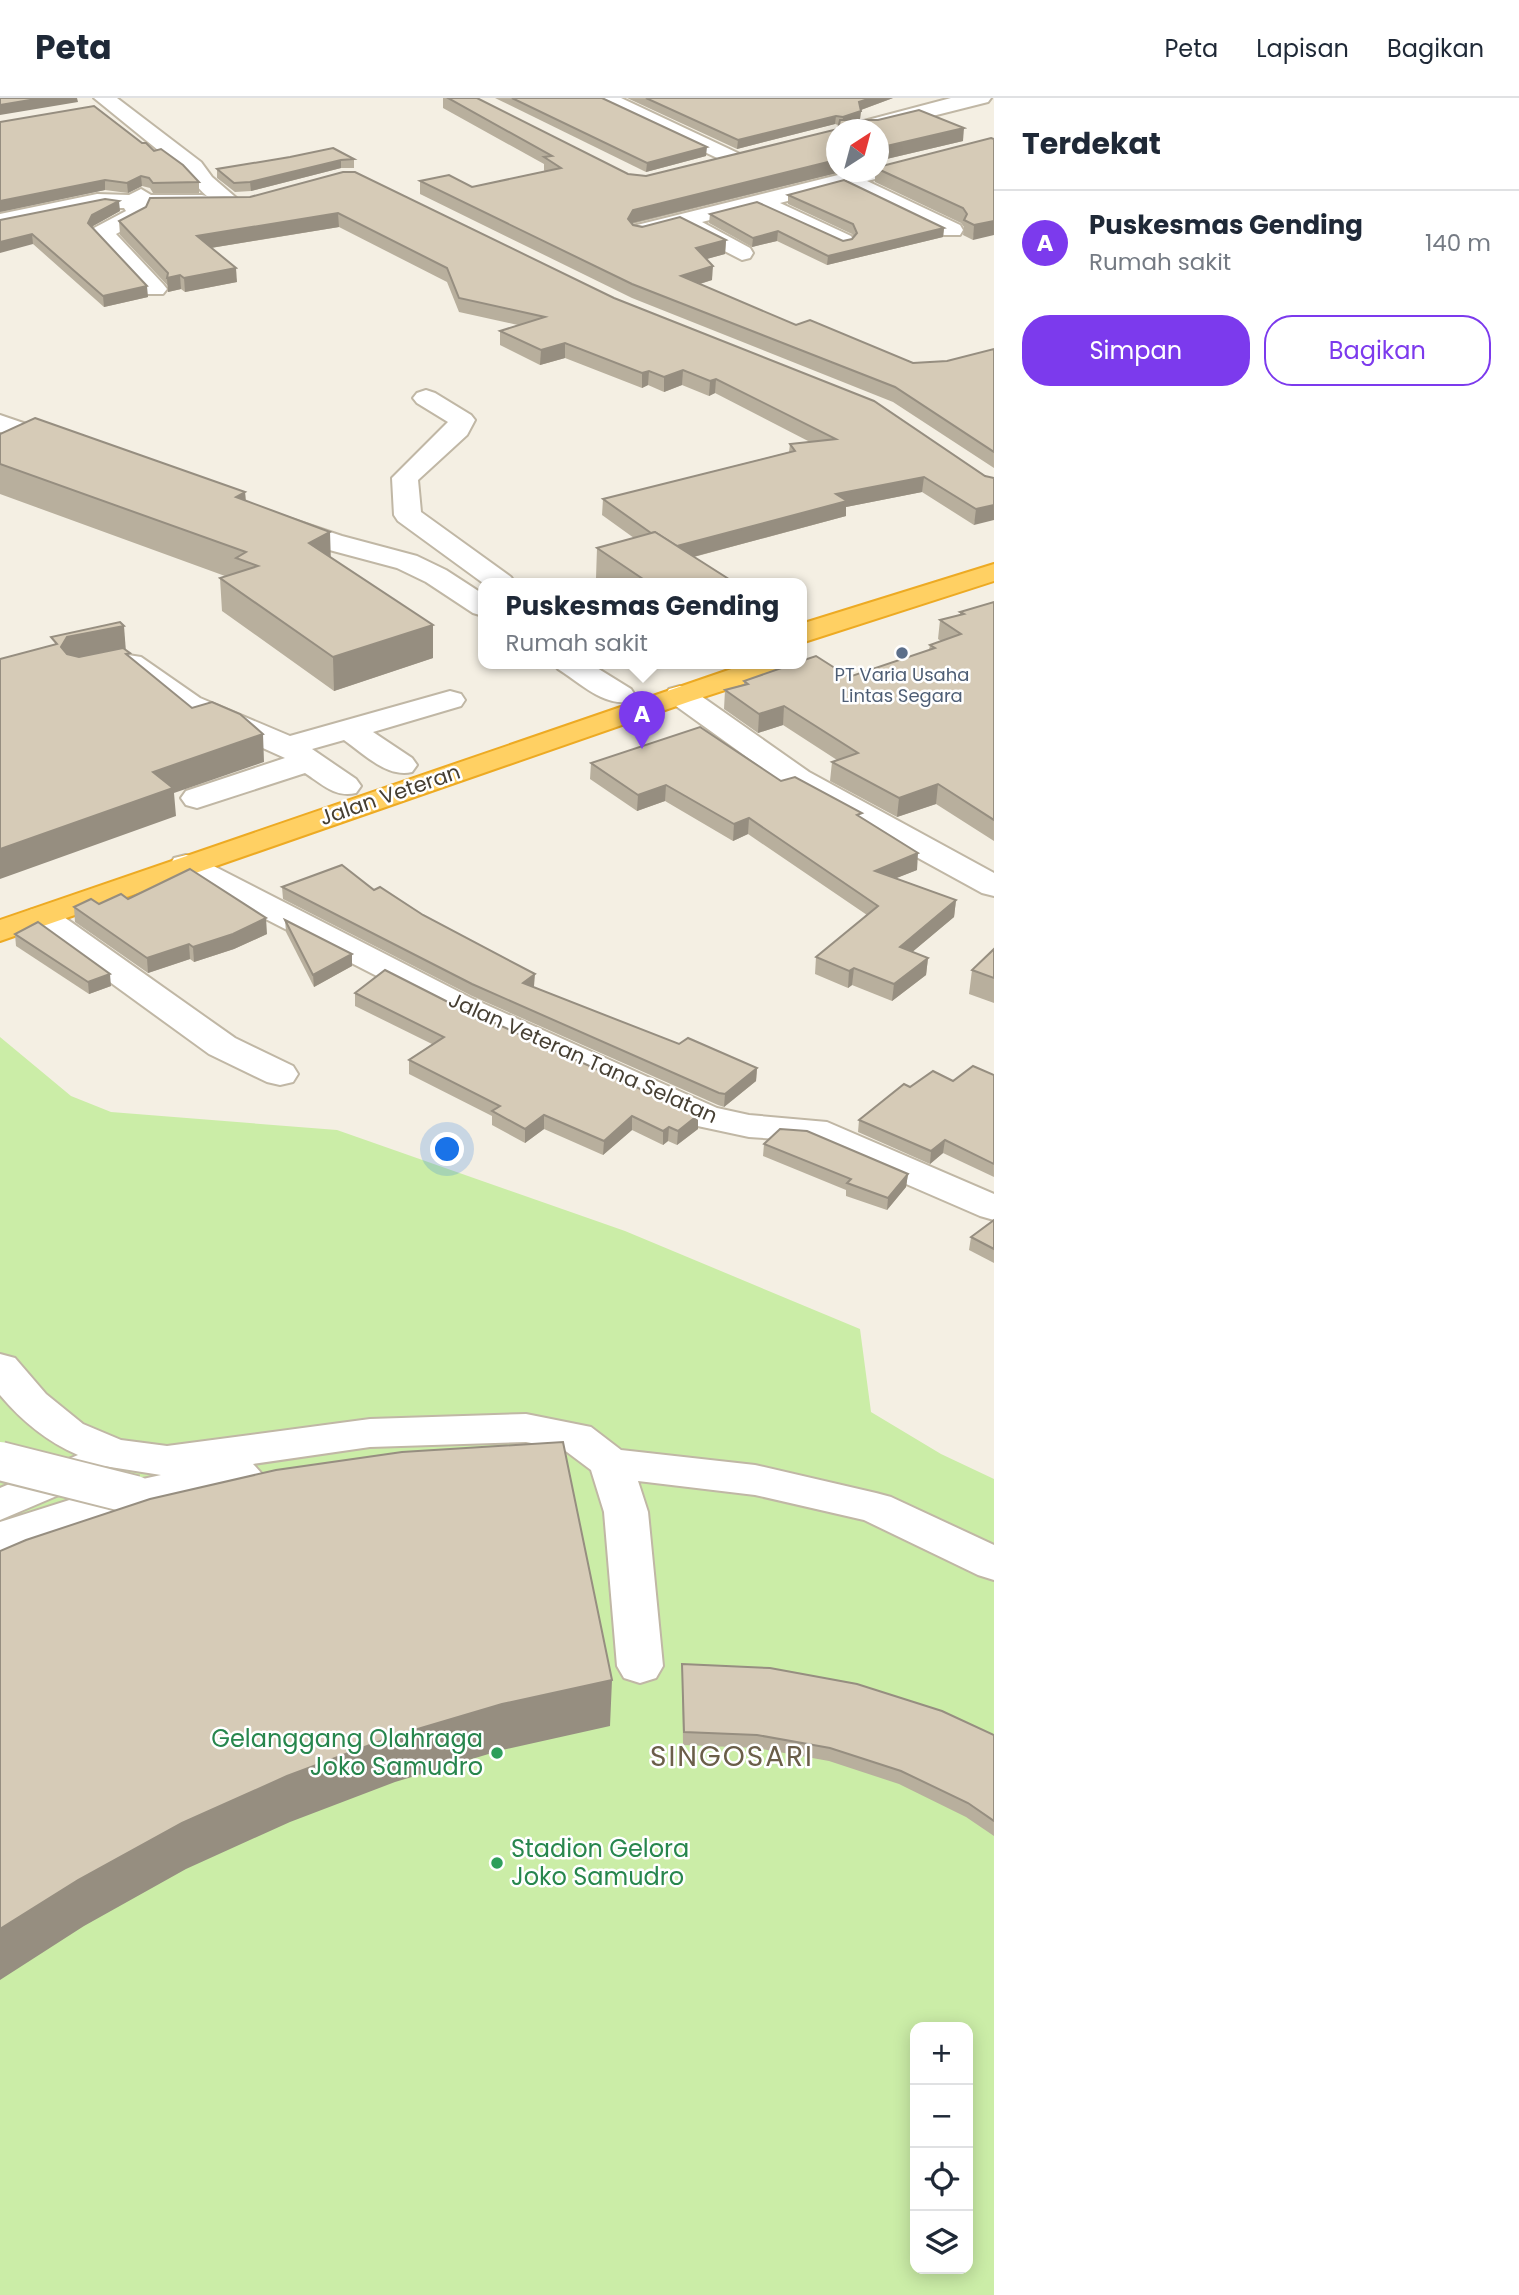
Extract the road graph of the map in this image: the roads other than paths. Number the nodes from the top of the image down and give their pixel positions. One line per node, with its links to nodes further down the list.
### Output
1 (605, 98): 6 (street)
2 (981, 98): 4 (street)
3 (101, 104): 8 (street)
4 (889, 120)
5 (760, 153): 6 (street)
6 (735, 159): 7 (street)
7 (709, 165)
8 (204, 182): 12 (street); 12 (street)
9 (831, 182): 11 (street)
10 (854, 182): 15 (street)
11 (759, 201): 13 (street); 17 (street)
12 (133, 203): 14 (street); 19 (street)
13 (682, 220): 16 (street); 18 (street)
14 (0, 221)
15 (952, 230)
16 (641, 231)
17 (843, 242)
18 (742, 253)
19 (155, 289)
20 (426, 398): 25 (street)
21 (0, 423): 22 (street)
22 (89, 455)
23 (256, 515): 27 (street)
24 (994, 572): 28 (highway)
25 (494, 578)
26 (994, 596): 29 (highway)
27 (478, 604)
28 (807, 632)
29 (807, 655)
30 (92, 669): 39 (street)
31 (582, 669): 35 (street)
32 (616, 669): 35 (street)
33 (697, 669): 35 (highway, Jalan Veteran)
34 (761, 669): 36 (highway, Jalan Veteran)
35 (632, 691): 40 (highway, Jalan Veteran)
36 (680, 695): 43 (highway, Jalan Veteran); 44 (street)
37 (450, 700): 38 (street)
38 (347, 728): 39 (street); 40 (street)
39 (299, 754): 41 (street); 42 (street)
40 (401, 765): 41 (highway, Jalan Veteran)
41 (345, 786): 45 (highway, Jalan Veteran)
42 (197, 797)
43 (186, 865): 46 (highway, Jalan Veteran); 49 (street, Jalan Veteran Tana Selatan)
44 (994, 886)
45 (0, 907)
46 (42, 917): 47 (highway, Jalan Veteran); 48 (street)
47 (0, 931)
48 (280, 1074)
49 (994, 1208)
50 (0, 1368): 52 (street)
51 (525, 1450): 55 (street)
52 (114, 1454): 54 (street); 56 (street)
53 (0, 1461): 55 (street, bridge)
54 (610, 1463): 58 (street); 59 (street)
55 (135, 1495): 57 (street)
56 (0, 1505)
57 (0, 1538)
58 (994, 1564)
59 (640, 1666)

